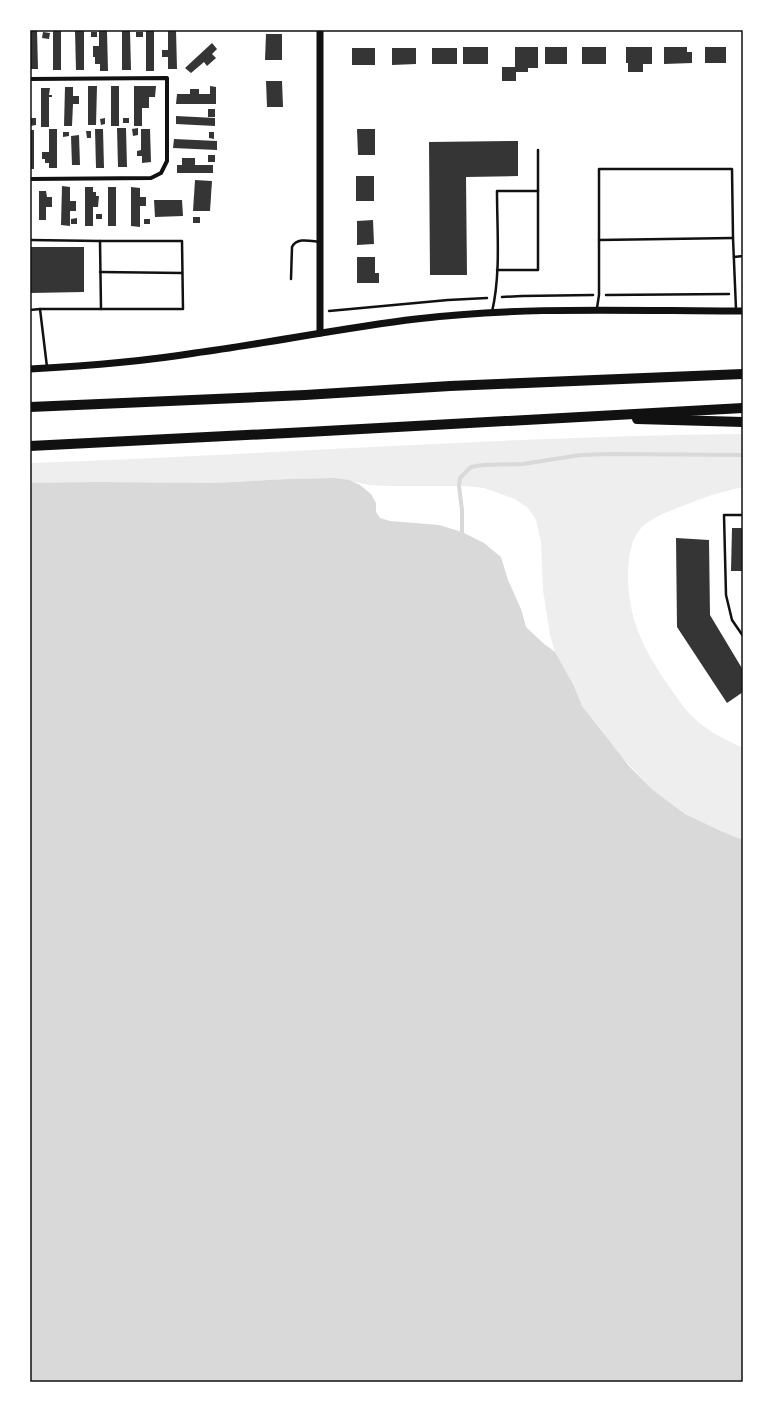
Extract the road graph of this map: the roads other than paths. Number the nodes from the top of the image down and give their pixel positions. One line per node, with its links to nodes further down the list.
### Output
1 (320, 30): 10 (street)
2 (30, 79): 4 (street)
3 (538, 150): 5 (lane)
4 (30, 179)
5 (538, 191): 13 (lane); 13 (lane)
6 (733, 238): 8 (lane); 8 (lane); 12 (lane)
7 (30, 240): 9 (lane)
8 (599, 240): 21 (lane)
9 (100, 241): 14 (lane); 15 (lane)
10 (320, 242): 16 (lane); 23 (street)
11 (743, 256): 12 (lane)
12 (734, 257): 20 (lane)
13 (497, 270): 22 (lane)
14 (100, 272): 15 (lane); 17 (lane)
15 (182, 273): 17 (lane)
16 (291, 279)
17 (101, 309): 19 (lane)
18 (30, 310): 19 (lane)
19 (40, 310): 24 (lane)
20 (740, 310): 21 (street)
21 (597, 311): 22 (street)
22 (492, 313): 23 (street)
23 (320, 333): 24 (street)
24 (48, 368): 25 (street)
25 (30, 369)
26 (743, 374): 27 (highway)
27 (30, 407)
28 (743, 408): 29 (highway)
29 (565, 417): 30 (highway); 31 (highway)
30 (743, 422)
31 (30, 446)
32 (743, 515): 33 (lane)
33 (743, 636)

